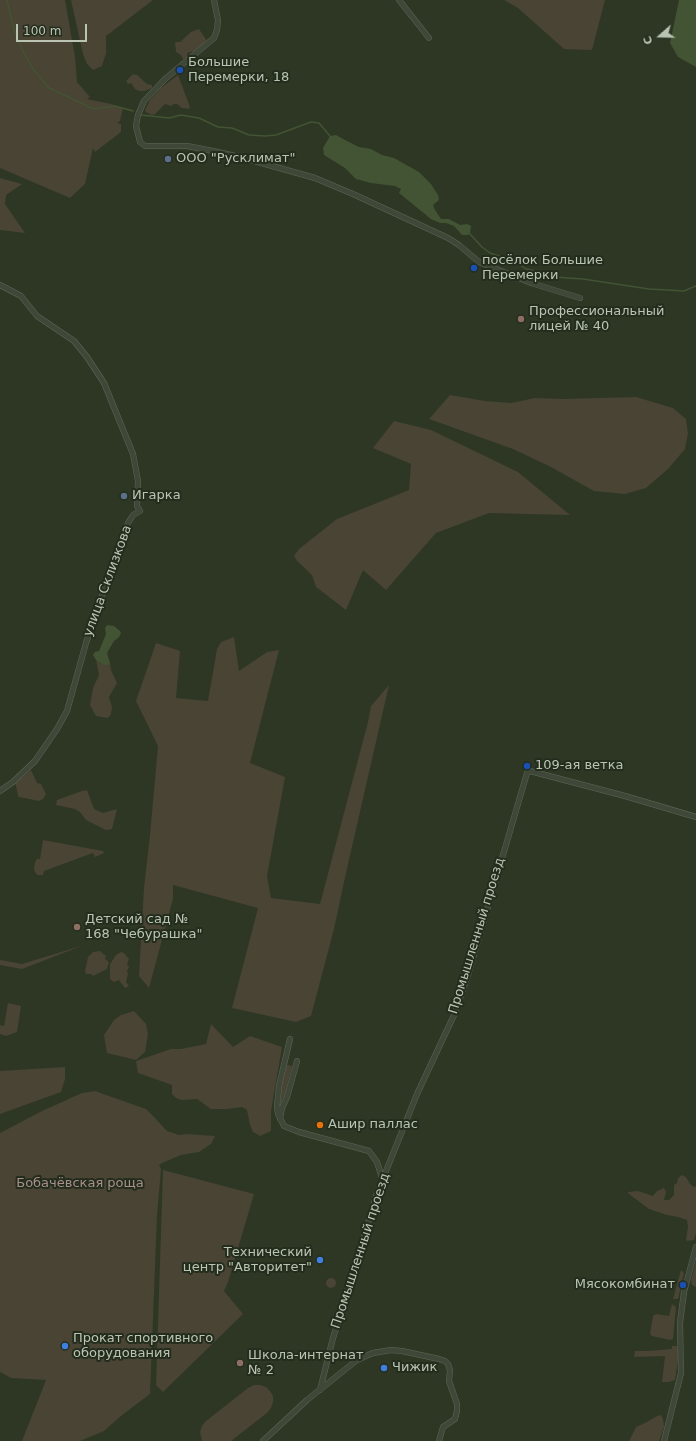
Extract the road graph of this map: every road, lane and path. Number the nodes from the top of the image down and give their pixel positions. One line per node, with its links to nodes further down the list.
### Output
1 (214, 0): 5 (street)
2 (399, 0): 3 (street)
3 (429, 38)
4 (0, 285): 6 (street, улица Склизкова)
5 (580, 298)
6 (0, 791)
7 (696, 817): 11 (street, Промышленный проезд)
8 (290, 1039): 10 (street)
9 (296, 1061): 10 (street)
10 (280, 1120): 11 (street)
11 (382, 1178): 13 (street, Промышленный проезд)
12 (696, 1247): 16 (street)
13 (320, 1390): 14 (street); 15 (street)
14 (263, 1441)
15 (439, 1441)
16 (664, 1441)

